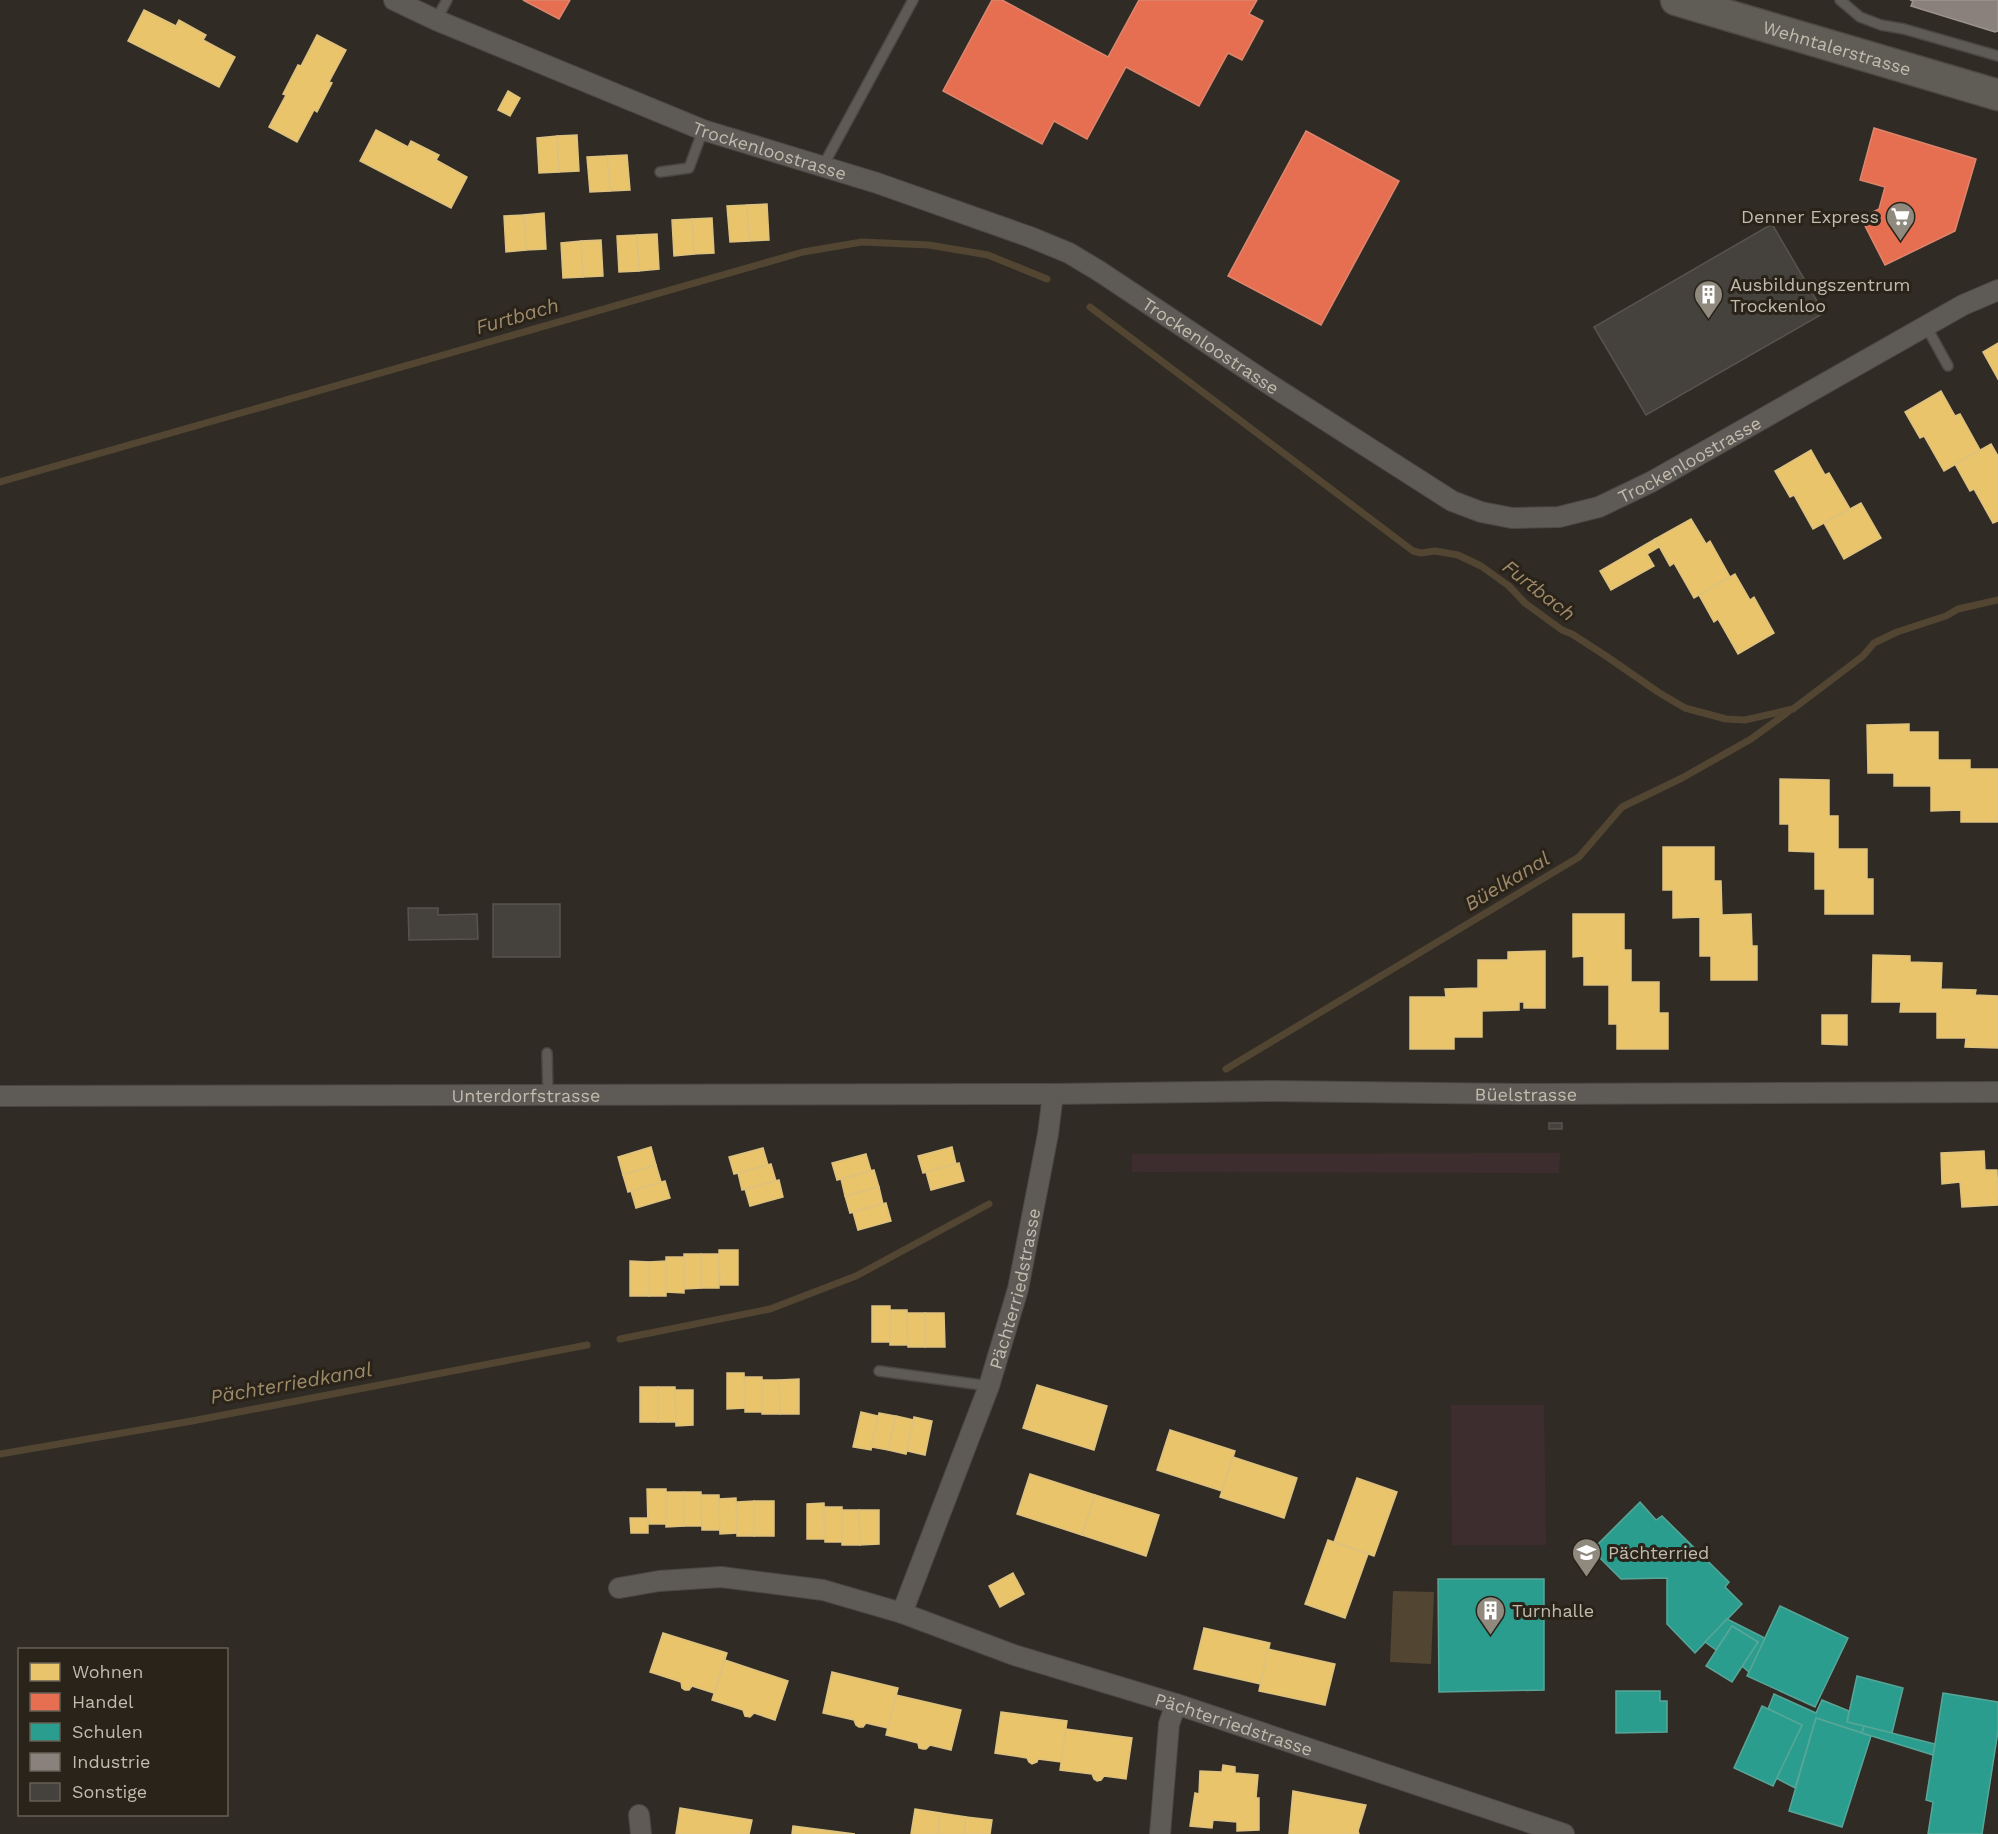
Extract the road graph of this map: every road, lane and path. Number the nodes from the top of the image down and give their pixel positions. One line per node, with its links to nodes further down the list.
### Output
1 (394, 0): 6 (street, Trockenloostrasse)
2 (447, 0): 6 (lane)
3 (913, 0): 10 (lane)
4 (1676, 0): 8 (main road, Wehntalerstrasse)
5 (1840, 0): 7 (lane)
6 (436, 20): 9 (street, Trockenloostrasse)
7 (1998, 56)
8 (1998, 95)
9 (703, 130): 10 (street, Trockenloostrasse); 11 (lane)
10 (823, 166): 13 (street, Trockenloostrasse)
11 (660, 172)
12 (1998, 290): 13 (street, Trockenloostrasse)
13 (1926, 326): 14 (lane)
14 (1948, 366)
15 (547, 1053): 18 (lane)
16 (1998, 1092): 17 (street, Büelstrasse)
17 (1053, 1094): 18 (street, Unterdorfstrasse); 21 (street, Pächterriedstrasse)
18 (548, 1095): 19 (street, Unterdorfstrasse)
19 (0, 1096)
20 (879, 1371): 21 (lane)
21 (989, 1386): 23 (street, Pächterriedstrasse)
22 (619, 1588): 23 (street, Pächterriedstrasse)
23 (902, 1613): 24 (street, Pächterriedstrasse)
24 (1176, 1704): 25 (street); 26 (street, Pächterriedstrasse)
25 (1160, 1834)
26 (1564, 1834)

